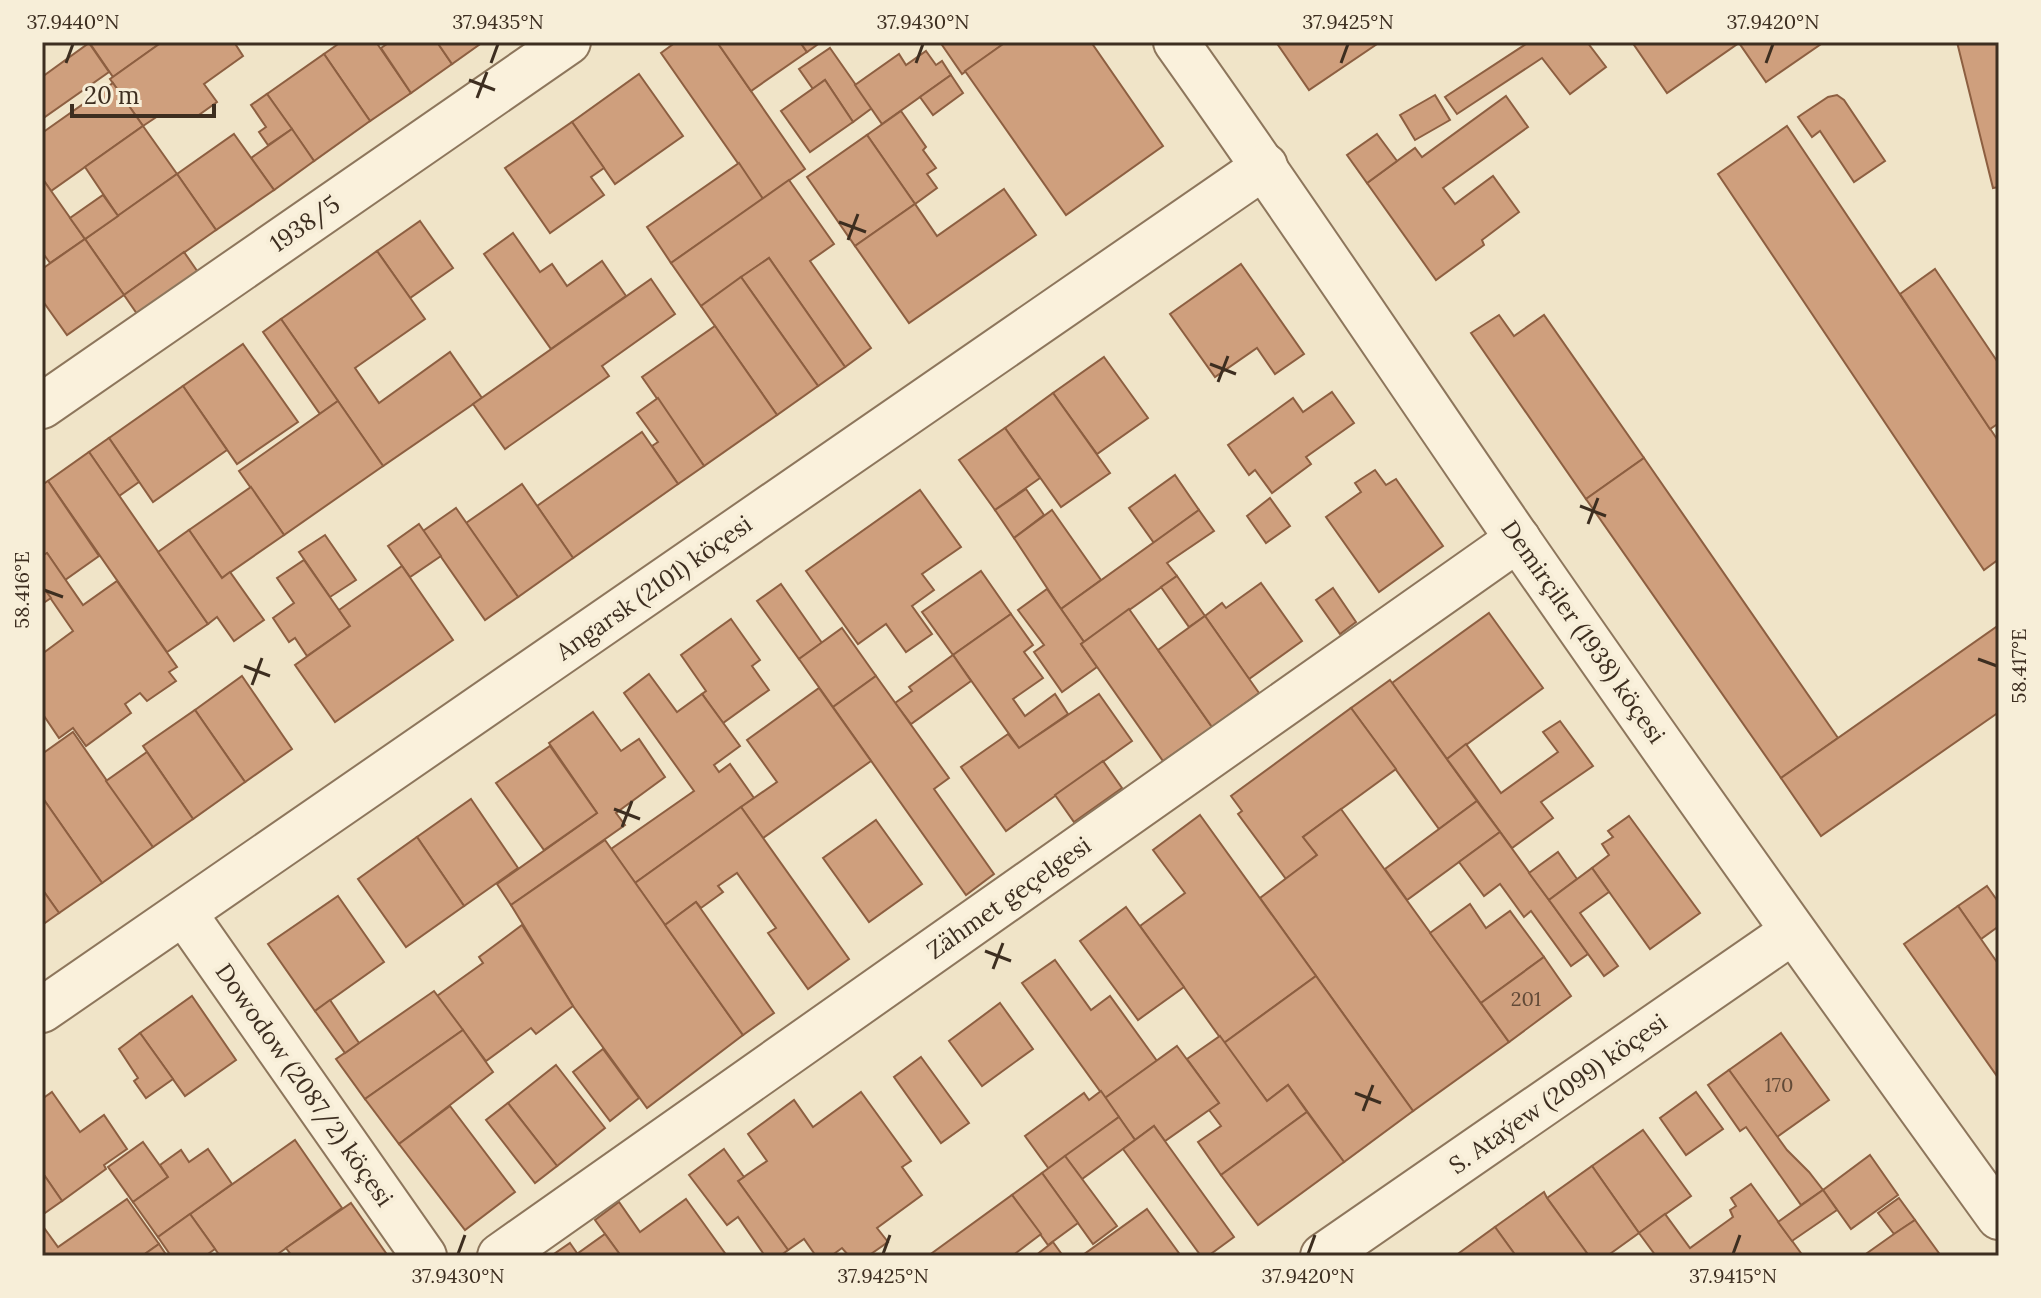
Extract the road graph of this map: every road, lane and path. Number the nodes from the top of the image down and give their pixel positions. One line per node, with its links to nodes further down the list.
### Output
1 (568, 42): 4 (street, 1938/5)
2 (1176, 42): 3 (street, Demirçiler (1938) köçesi)
3 (1265, 166): 5 (street, Demirçiler (1938) köçesi); 6 (street, Angarsk (2101) köçesi)
4 (42, 406)
5 (1518, 539): 7 (street, Demirçiler (1938) köçesi); 11 (street, Zähmet geçelgesi)
6 (184, 913): 8 (street, Angarsk (2101) köçesi); 10 (street, Dowodow (2087/2) köçesi)
7 (1792, 932): 9 (street, Demirçiler (1938) köçesi); 12 (street, S. Ataýew (2099) köçesi)
8 (42, 1010)
9 (1999, 1217)
10 (424, 1256)
11 (500, 1256)
12 (1323, 1256)

